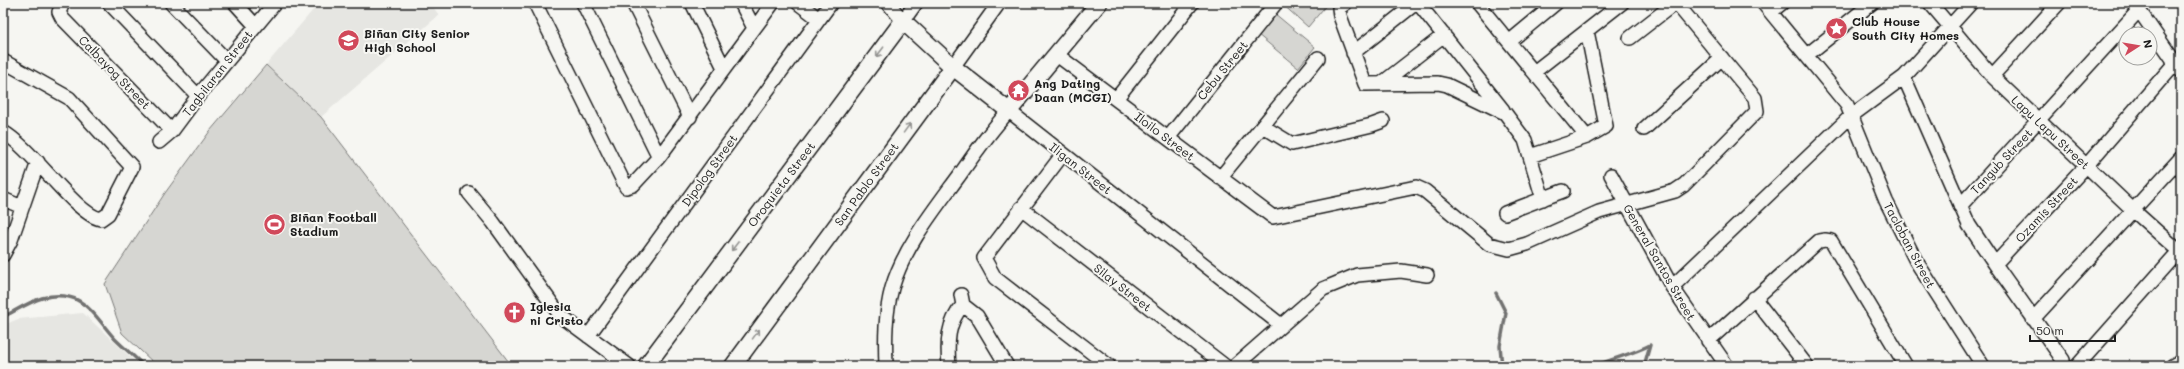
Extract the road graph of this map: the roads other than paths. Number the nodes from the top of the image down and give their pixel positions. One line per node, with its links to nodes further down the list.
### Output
1 (109, 3): 56 (street)
2 (171, 3): 48 (street)
3 (235, 3): 35 (street)
4 (275, 3): 35 (street, Tagbilaran Street)
5 (535, 3): 73 (street)
6 (583, 3): 73 (street)
7 (633, 3): 61 (street)
8 (692, 3): 51 (street)
9 (741, 3): 36 (street)
10 (773, 3): 36 (street)
11 (798, 3): 33 (street)
12 (831, 3): 33 (street, Dipolog Street)
13 (888, 3): 34 (street, Iligan Street)
14 (916, 3): 34 (street, Oroquieta Street)
15 (999, 3): 49 (street, San Pablo Street)
16 (1100, 3): 43 (street)
17 (1192, 3): 57 (street)
18 (1276, 3): 69 (street, Cebu Street)
19 (1346, 3): 42 (street)
20 (1417, 3): 39 (street); 42 (street)
21 (1556, 3): 41 (street)
22 (1622, 3): 38 (street)
23 (1676, 3): 40 (street); 46 (street)
24 (1782, 3): 32 (street)
25 (1872, 3): 44 (street)
26 (1930, 3): 37 (street, Lapu Lapu Street)
27 (1972, 3): 37 (street)
28 (2058, 3): 53 (street)
29 (1483, 5): 41 (street)
30 (2136, 7): 50 (street); 63 (street, Tangub Street)
31 (61, 8): 66 (street, Calbayog Street)
32 (1767, 8): 44 (street, Tacloban Street)
33 (819, 19): 97 (street, Dipolog Street)
34 (903, 21): 49 (street, Iligan Street); 102 (street, Oroquieta Street, one-way to 102)
35 (255, 25): 48 (street, Tagbilaran Street)
36 (754, 28): 51 (street)
37 (1950, 28): 53 (street, Lapu Lapu Street); 54 (street)
38 (1586, 31): 52 (street); 68 (street)
39 (1444, 35): 55 (street); 59 (street)
40 (1630, 38)
41 (1509, 42): 52 (street)
42 (1353, 53): 55 (street)
43 (1057, 55): 57 (street, Iloilo Street); 58 (street)
44 (1808, 55): 60 (street, Tacloban Street)
45 (1318, 58): 64 (street)
46 (1722, 58): 65 (street); 83 (street)
47 (3, 61): 75 (street)
48 (226, 61): 56 (street, Tagbilaran Street)
49 (953, 67): 58 (street, Iligan Street); 103 (street, San Pablo Street, one-way to 49)
50 (2178, 67): 76 (street, Ozamis Street)
51 (724, 68): 61 (street)
52 (1534, 72): 68 (street)
53 (1992, 76): 63 (street, Lapu Lapu Street)
54 (1904, 77): 60 (street); 84 (street)
55 (1381, 84): 59 (street)
56 (198, 96): 66 (street, Tagbilaran Street)
57 (1116, 99): 69 (street, Iloilo Street)
58 (1009, 111): 71 (street, Iligan Street); 104 (street)
59 (1506, 113): 72 (street)
60 (1851, 116): 93 (street); 113 (street, Tacloban Street)
61 (690, 117): 73 (street)
62 (1383, 121): 64 (street)
63 (2038, 121): 76 (street, Lapu Lapu Street); 84 (street, Tangub Street)
64 (1264, 127): 78 (street)
65 (1644, 129)
66 (172, 131): 70 (street, Tagbilaran Street)
67 (3, 132): 75 (street)
68 (1587, 137): 72 (street)
69 (1168, 138): 78 (street, Iloilo Street)
70 (159, 142)
71 (1063, 154): 86 (street); 96 (street, Iligan Street)
72 (1530, 156): 82 (street)
73 (659, 157)
74 (2181, 158): 87 (street)
75 (38, 162): 85 (street)
76 (2086, 165): 87 (street, Lapu Lapu Street); 91 (street, Ozamis Street)
77 (1611, 175): 83 (street, General Santos Street)
78 (1220, 178): 83 (street, Iloilo Street)
79 (1563, 191): 82 (street)
80 (469, 193): 97 (street)
81 (3, 199): 85 (street)
82 (1543, 199): 88 (street)
83 (1626, 203): 93 (street, General Santos Street)
84 (1960, 206): 91 (street)
85 (22, 208): 90 (street)
86 (1021, 208): 107 (street); 108 (street, Silay Street)
87 (2133, 210): 89 (street, Lapu Lapu Street); 95 (street)
88 (1505, 212)
89 (2180, 251): 114 (street)
90 (3, 255)
91 (1995, 264): 95 (street)
92 (1427, 275): 96 (street)
93 (1672, 287): 98 (street, General Santos Street)
94 (1754, 298): 98 (street); 111 (street); 112 (street)
95 (2033, 319): 99 (street)
96 (1281, 325): 109 (street)
97 (588, 336): 101 (street)
98 (1708, 341): 110 (street, General Santos Street)
99 (2063, 360)
100 (2181, 361): 115 (street)
101 (629, 366)
102 (646, 366)
103 (733, 366)
104 (886, 366)
105 (949, 366): 106 (street)
106 (1007, 366)
107 (1110, 366)
108 (1224, 366)
109 (1235, 366)
110 (1727, 366)
111 (1807, 366)
112 (1906, 366)
113 (1983, 366)
114 (2077, 366)
115 (2172, 366)

